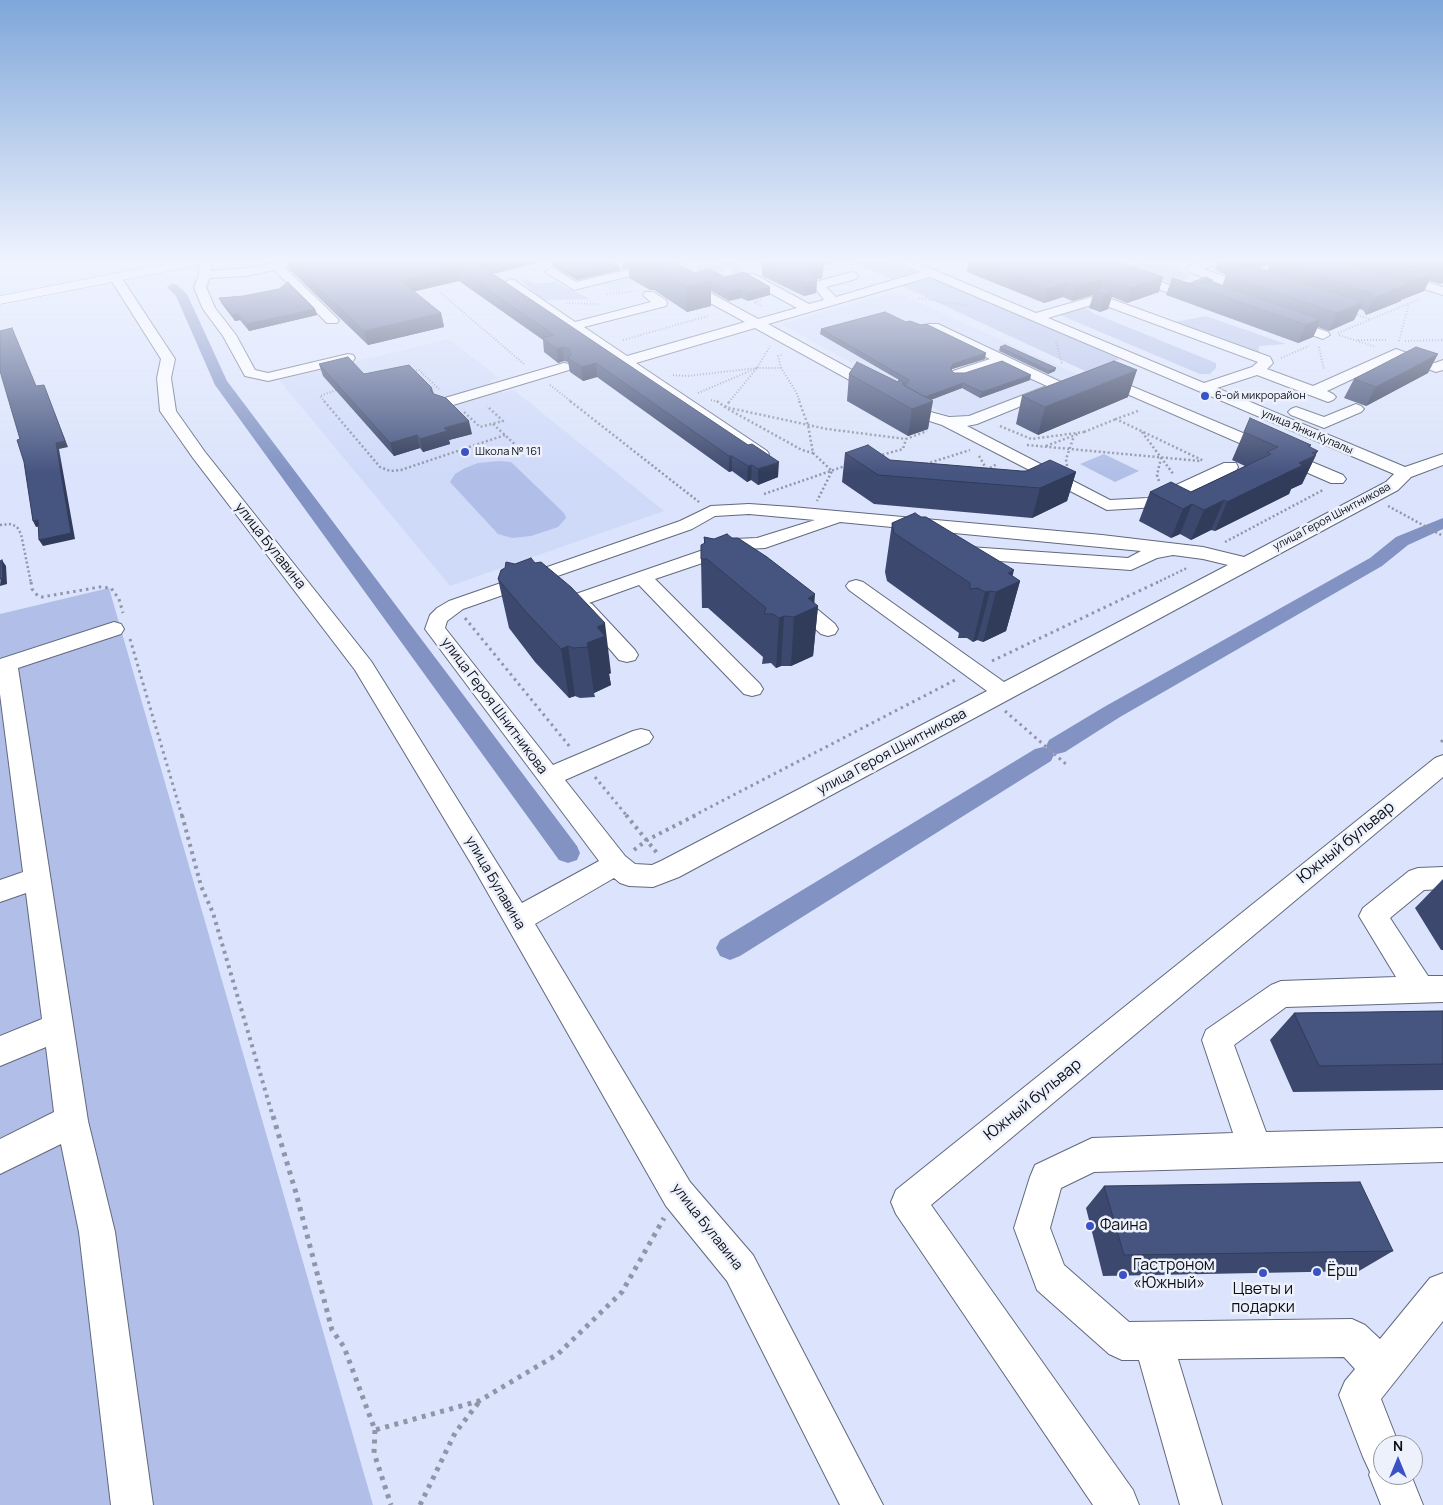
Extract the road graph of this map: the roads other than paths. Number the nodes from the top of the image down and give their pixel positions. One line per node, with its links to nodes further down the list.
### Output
1 (151, 332): 54 (street, улица Булавина)
2 (227, 332): 11 (street)
3 (584, 332): 14 (street)
4 (724, 332): 14 (street)
5 (773, 332): 24 (street)
6 (944, 332): 13 (street)
7 (1072, 332): 12 (street, улица Янки Купалы)
8 (1191, 332): 17 (street)
9 (1304, 332): 10 (street)
10 (1318, 340)
11 (348, 358)
12 (1135, 359): 20 (street, улица Янки Купалы); 29 (street)
13 (1002, 360): 18 (street); 21 (street)
14 (626, 361): 25 (street)
15 (1443, 364): 22 (street)
16 (564, 366): 23 (street)
17 (1261, 366): 20 (street); 22 (street)
18 (958, 374)
19 (1074, 382): 21 (street)
20 (1211, 386): 22 (street); 28 (street, улица Янки Купалы)
21 (1060, 387): 24 (street)
22 (1313, 392)
23 (447, 402)
24 (948, 422): 27 (street)
25 (761, 454)
26 (1443, 459): 28 (street, улица Героя Шнитникова)
27 (1230, 467)
28 (1405, 473): 33 (street, улица Героя Шнитникова)
29 (1337, 479)
30 (840, 517): 31 (street, улица Героя Шнитникова); 34 (street, улица Героя Шнитникова); 35 (street)
31 (1178, 550): 32 (street); 33 (street, улица Героя Шнитникова)
32 (944, 560)
33 (1246, 563): 45 (street, улица Героя Шнитникова)
34 (552, 572): 38 (street); 39 (street, улица Героя Шнитникова)
35 (642, 577): 38 (street); 44 (street)
36 (776, 585): 41 (street)
37 (856, 586): 45 (street)
38 (577, 600): 42 (street)
39 (456, 605): 49 (street, улица Героя Шнитникова)
40 (123, 628): 43 (street)
41 (828, 630)
42 (627, 655)
43 (3, 666): 48 (street)
44 (752, 688)
45 (997, 696): 50 (street, улица Героя Шнитникова)
46 (641, 737): 49 (street)
47 (1442, 757): 69 (street, Южный бульвар)
48 (10, 763): 51 (street)
49 (548, 776): 50 (street, улица Героя Шнитникова)
50 (616, 864): 54 (street)
51 (36, 878): 53 (street); 56 (street)
52 (1443, 878): 55 (street)
53 (0, 891)
54 (517, 920): 68 (street, улица Булавина)
55 (1431, 990): 60 (street)
56 (58, 1027): 57 (street); 58 (street)
57 (0, 1051)
58 (72, 1121): 61 (street); 67 (street)
59 (1443, 1145): 60 (street)
60 (1255, 1149): 63 (street)
61 (0, 1157)
62 (1443, 1290): 64 (street)
63 (1153, 1340): 64 (street); 70 (street)
64 (1381, 1368): 65 (street)
65 (1374, 1435)
66 (1394, 1485): 71 (street)
67 (132, 1505)
68 (862, 1505)
69 (1118, 1505)
70 (1201, 1505)
71 (1402, 1505)

